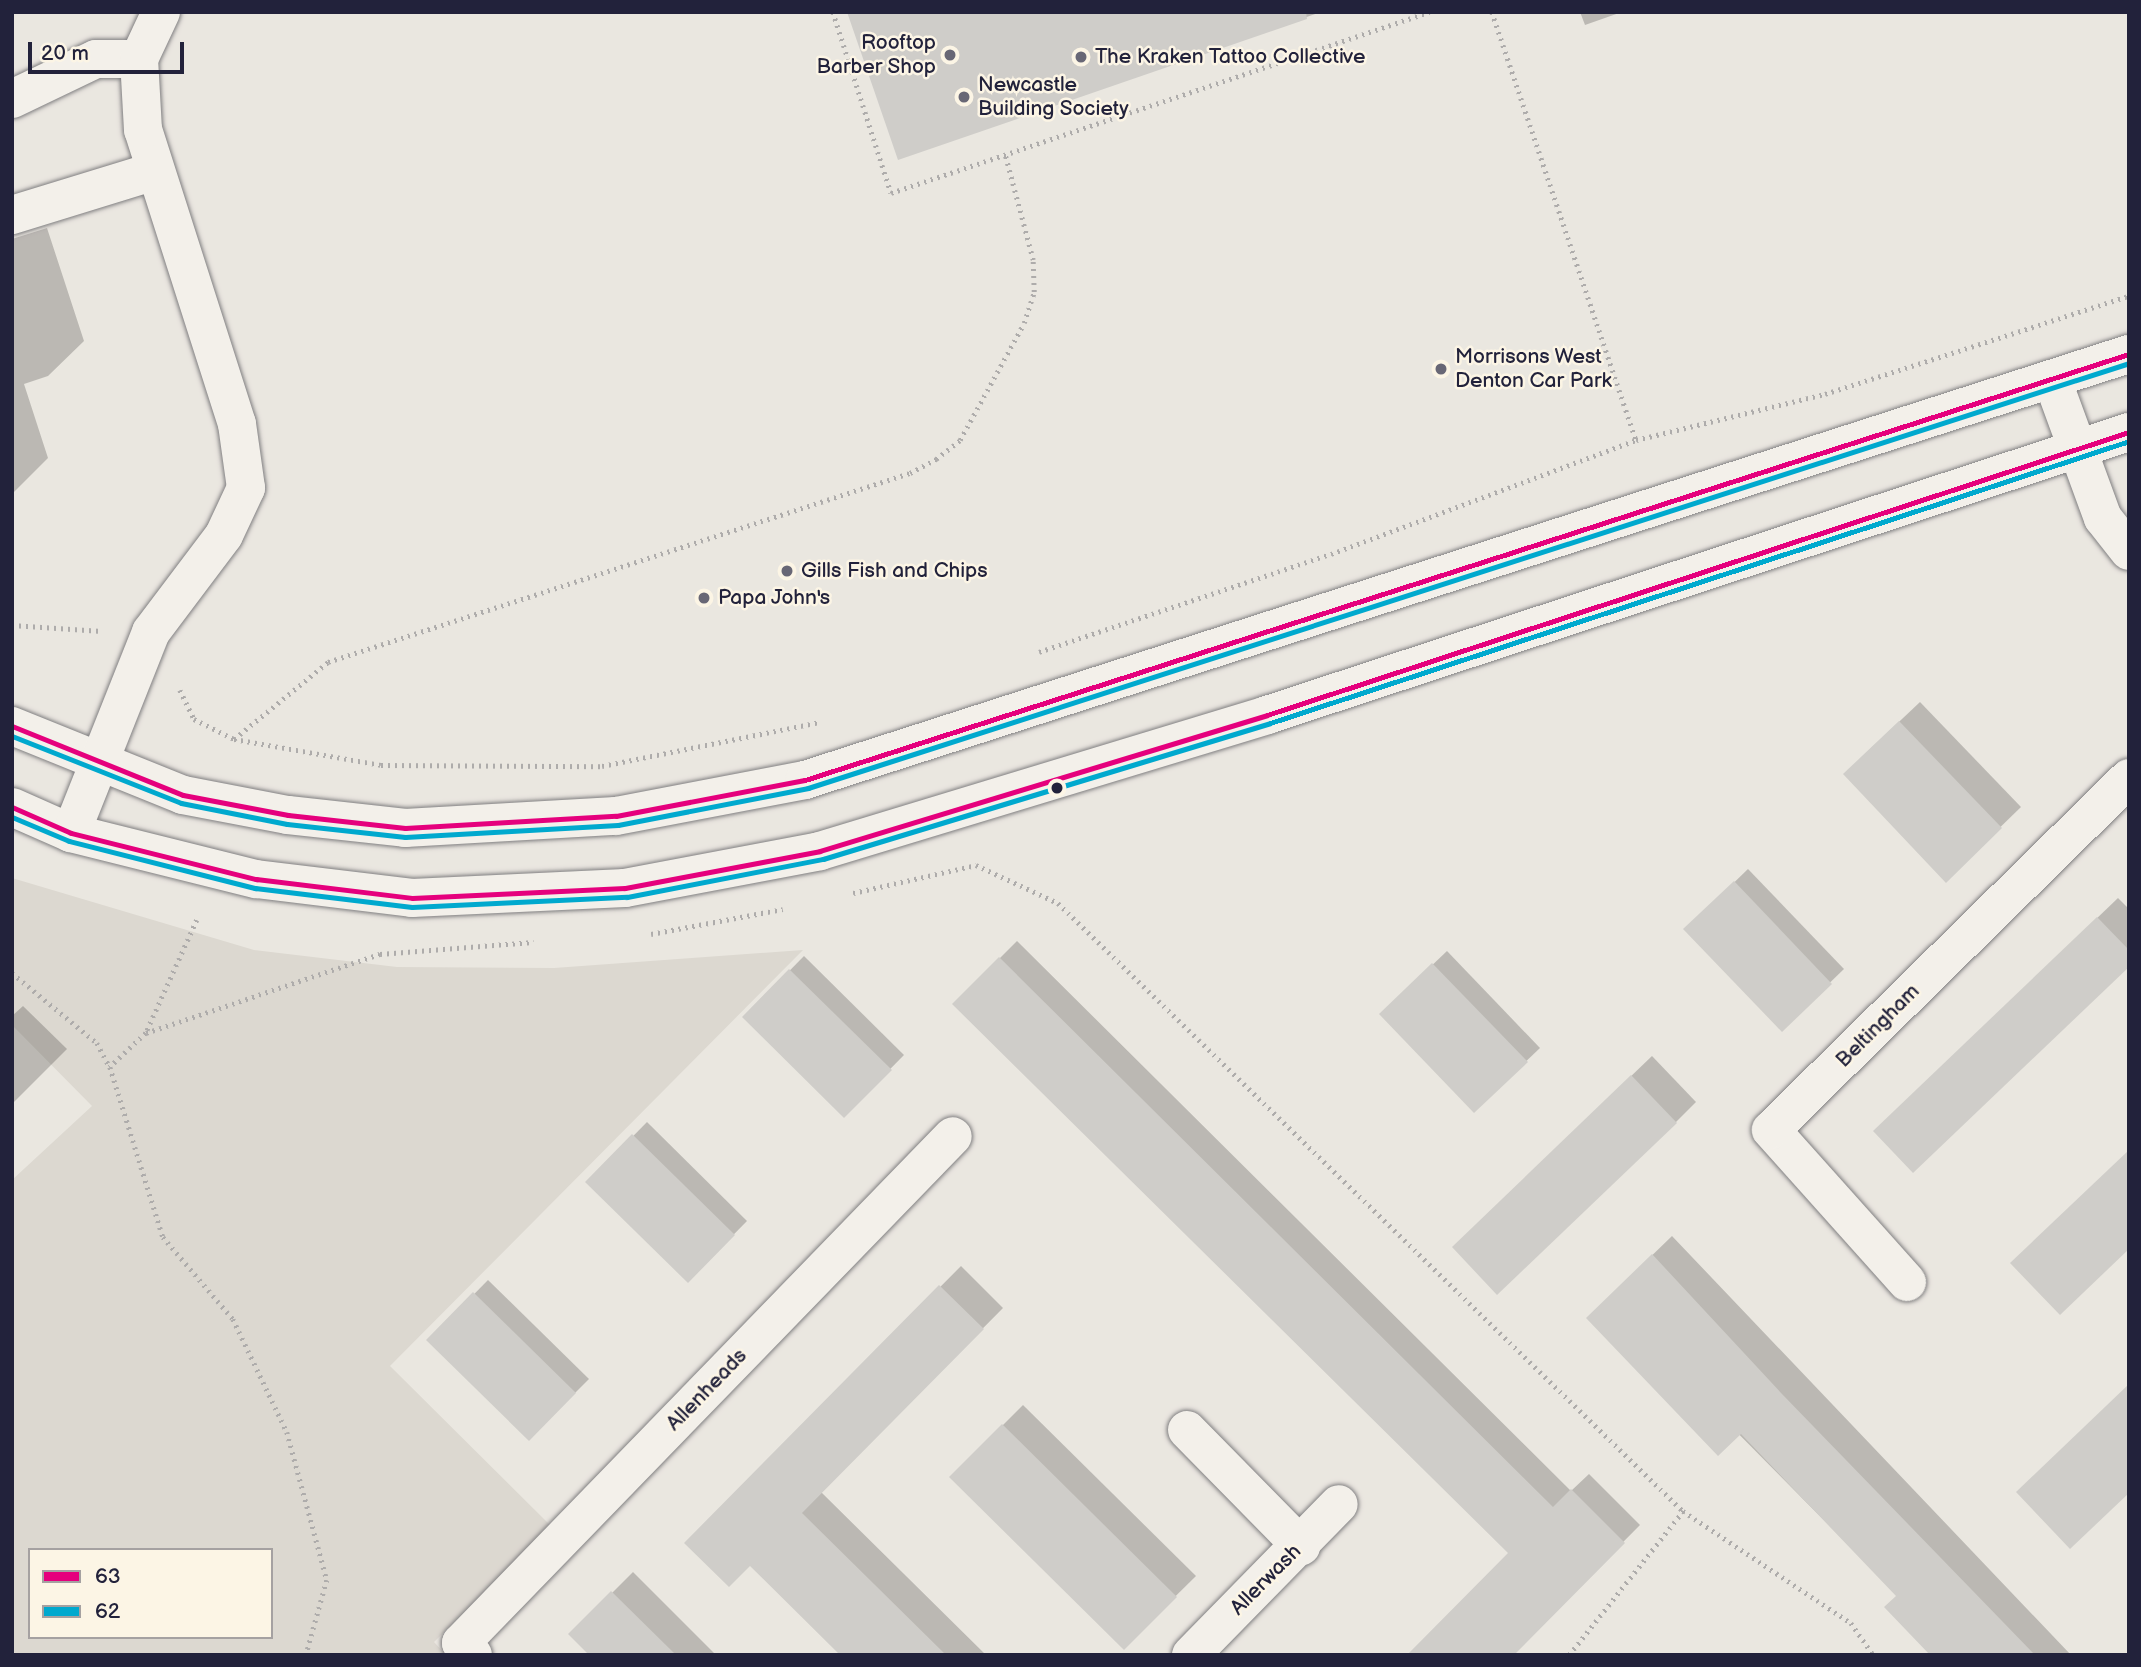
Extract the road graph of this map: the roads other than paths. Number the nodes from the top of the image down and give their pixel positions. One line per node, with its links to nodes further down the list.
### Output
1 (161, 12): 2 (street)
2 (139, 59): 3 (street); 4 (street)
3 (12, 99)
4 (155, 171): 5 (street); 12 (street)
5 (12, 215)
6 (2129, 354): 7 (street)
7 (2052, 379): 9 (street); 12 (street)
8 (2129, 432): 9 (street)
9 (2073, 450): 10 (street); 15 (street)
10 (2129, 551)
11 (12, 726): 12 (street)
12 (97, 764): 15 (street)
13 (2129, 778): 17 (street, Beltingham)
14 (12, 807): 15 (street)
15 (71, 833)
16 (953, 1136): 21 (street, Allenheads)
17 (1907, 1282)
18 (1187, 1430): 20 (street)
19 (1339, 1504): 20 (street, Allerwash)
20 (1301, 1546): 22 (street, Allerwash)
21 (467, 1649)
22 (1191, 1655)

